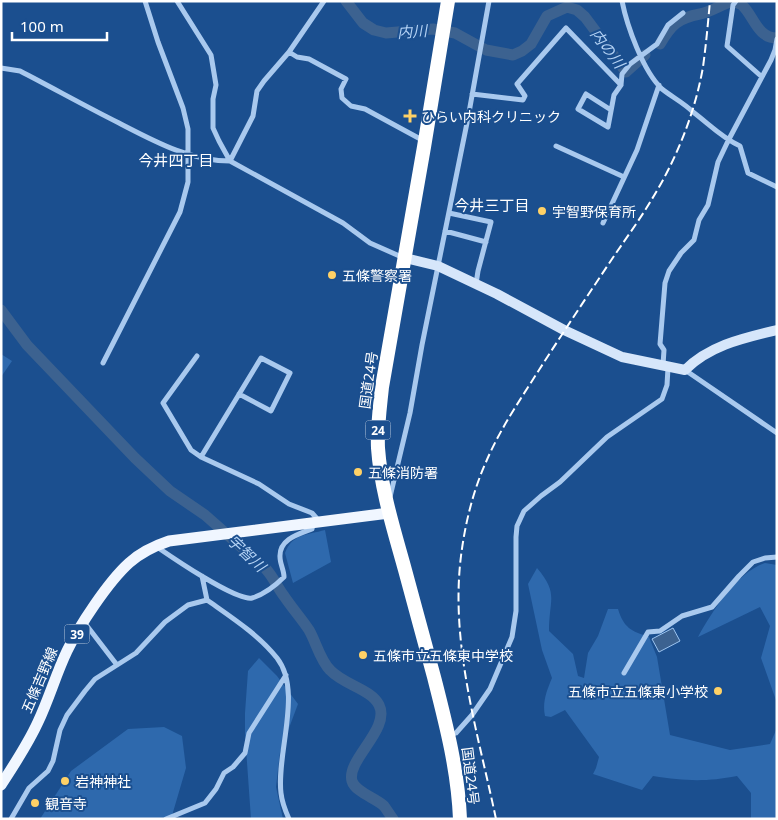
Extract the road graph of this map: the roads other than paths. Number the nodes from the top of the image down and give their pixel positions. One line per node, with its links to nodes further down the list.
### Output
1 (145, 1): 21 (street)
2 (177, 1): 22 (street)
3 (324, 1): 10 (street)
4 (448, 1): 19 (highway, 国道24号 / 24)
5 (489, 1): 16 (street)
6 (622, 1): 11 (street)
7 (734, 3): 13 (street)
8 (684, 14): 11 (street)
9 (776, 40): 13 (street)
10 (289, 52): 19 (street); 22 (street)
11 (640, 56): 14 (street); 15 (street)
12 (1, 68): 21 (street)
13 (762, 76): 18 (street)
14 (621, 85): 16 (street); 17 (street)
15 (659, 85): 18 (street); 23 (street)
16 (472, 94): 25 (street)
17 (611, 110): 17 (street)
18 (728, 141): 24 (street); 35 (street)
19 (425, 142): 29 (highway, 国道24号 / 24)
20 (556, 146): 23 (street)
21 (189, 155): 22 (street); 34 (street)
22 (230, 161): 29 (street)
23 (624, 177): 26 (street)
24 (777, 187)
25 (448, 213): 27 (street); 28 (street)
26 (603, 223)
27 (445, 231): 28 (street); 30 (street)
28 (486, 242): 31 (street)
29 (405, 258): 30 (street); 40 (highway, 国道24号 / 24)
30 (438, 266): 31 (street); 40 (street)
31 (476, 284): 35 (street)
32 (777, 330): 36 (street)
33 (197, 356): 39 (street)
34 (103, 363)
35 (666, 367): 36 (street); 50 (street)
36 (685, 370): 38 (street)
37 (239, 394): 37 (street); 39 (street)
38 (777, 433)
39 (201, 456): 41 (street)
40 (388, 507): 41 (main road, 五條吉野線 / 39); 50 (highway, 国道24号 / 24)
41 (317, 522): 42 (main road, 五條吉野線 / 39); 44 (street)
42 (155, 546): 44 (street); 46 (main road, 五條吉野線 / 39)
43 (777, 557): 48 (street)
44 (202, 576): 45 (street)
45 (207, 600): 47 (street); 49 (street)
46 (84, 622): 47 (street); 51 (main road, 五條吉野線 / 39)
47 (117, 665): 52 (street)
48 (624, 673)
49 (286, 675): 53 (street); 54 (street)
50 (449, 735): 55 (highway, 国道24号 / 24)
51 (1, 785)
52 (11, 819)
53 (166, 819)
54 (289, 819)
55 (460, 819)

